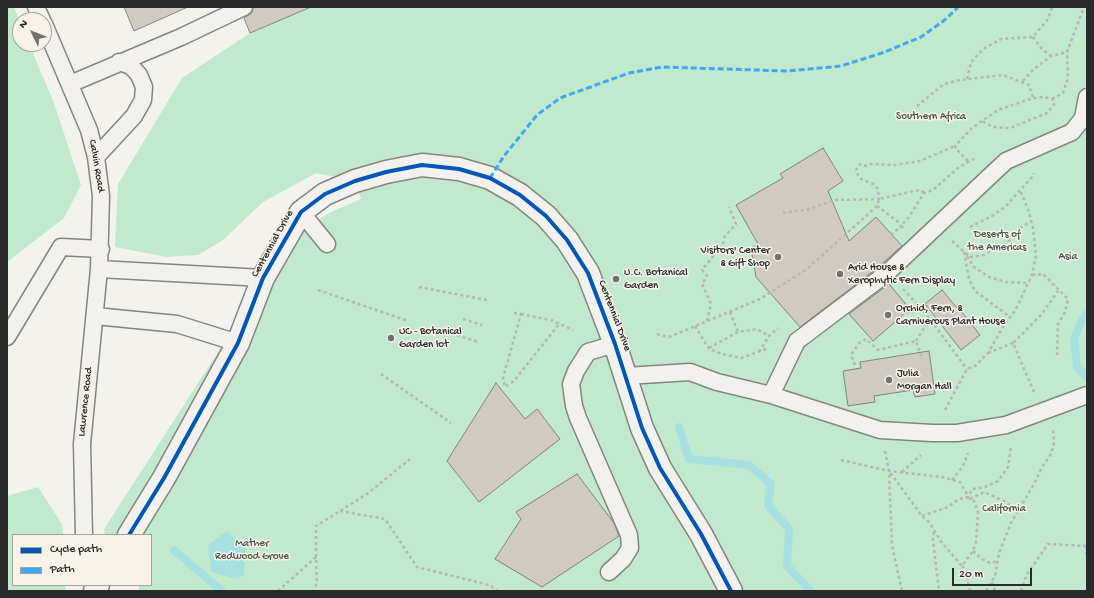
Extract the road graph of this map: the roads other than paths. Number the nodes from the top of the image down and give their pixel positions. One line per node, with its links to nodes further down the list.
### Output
1 (244, 7): 3 (lane)
2 (52, 42): 4 (lane, Calvin Road)
3 (119, 62): 4 (lane); 6 (lane)
4 (70, 84): 6 (lane, Calvin Road)
5 (1087, 97): 17 (lane)
6 (96, 156): 9 (lane, Calvin Road)
7 (301, 212): 8 (lane); 11 (street, Centennial Drive); 15 (street, Centennial Drive)
8 (327, 244)
9 (100, 249): 10 (lane, Calvin Road); 13 (lane)
10 (99, 269): 11 (lane); 12 (lane, Lawrence Road)
11 (263, 278): 14 (street, Centennial Drive)
12 (95, 316): 14 (lane); 19 (lane, Lawrence Road)
13 (7, 337)
14 (238, 343): 20 (street, Centennial Drive)
15 (615, 344): 16 (street, Centennial Drive); 21 (lane)
16 (626, 376): 17 (lane); 22 (street, Centennial Drive)
17 (770, 395): 18 (lane)
18 (1087, 395)
19 (84, 534)
20 (130, 534)
21 (610, 572)
22 (731, 591)

